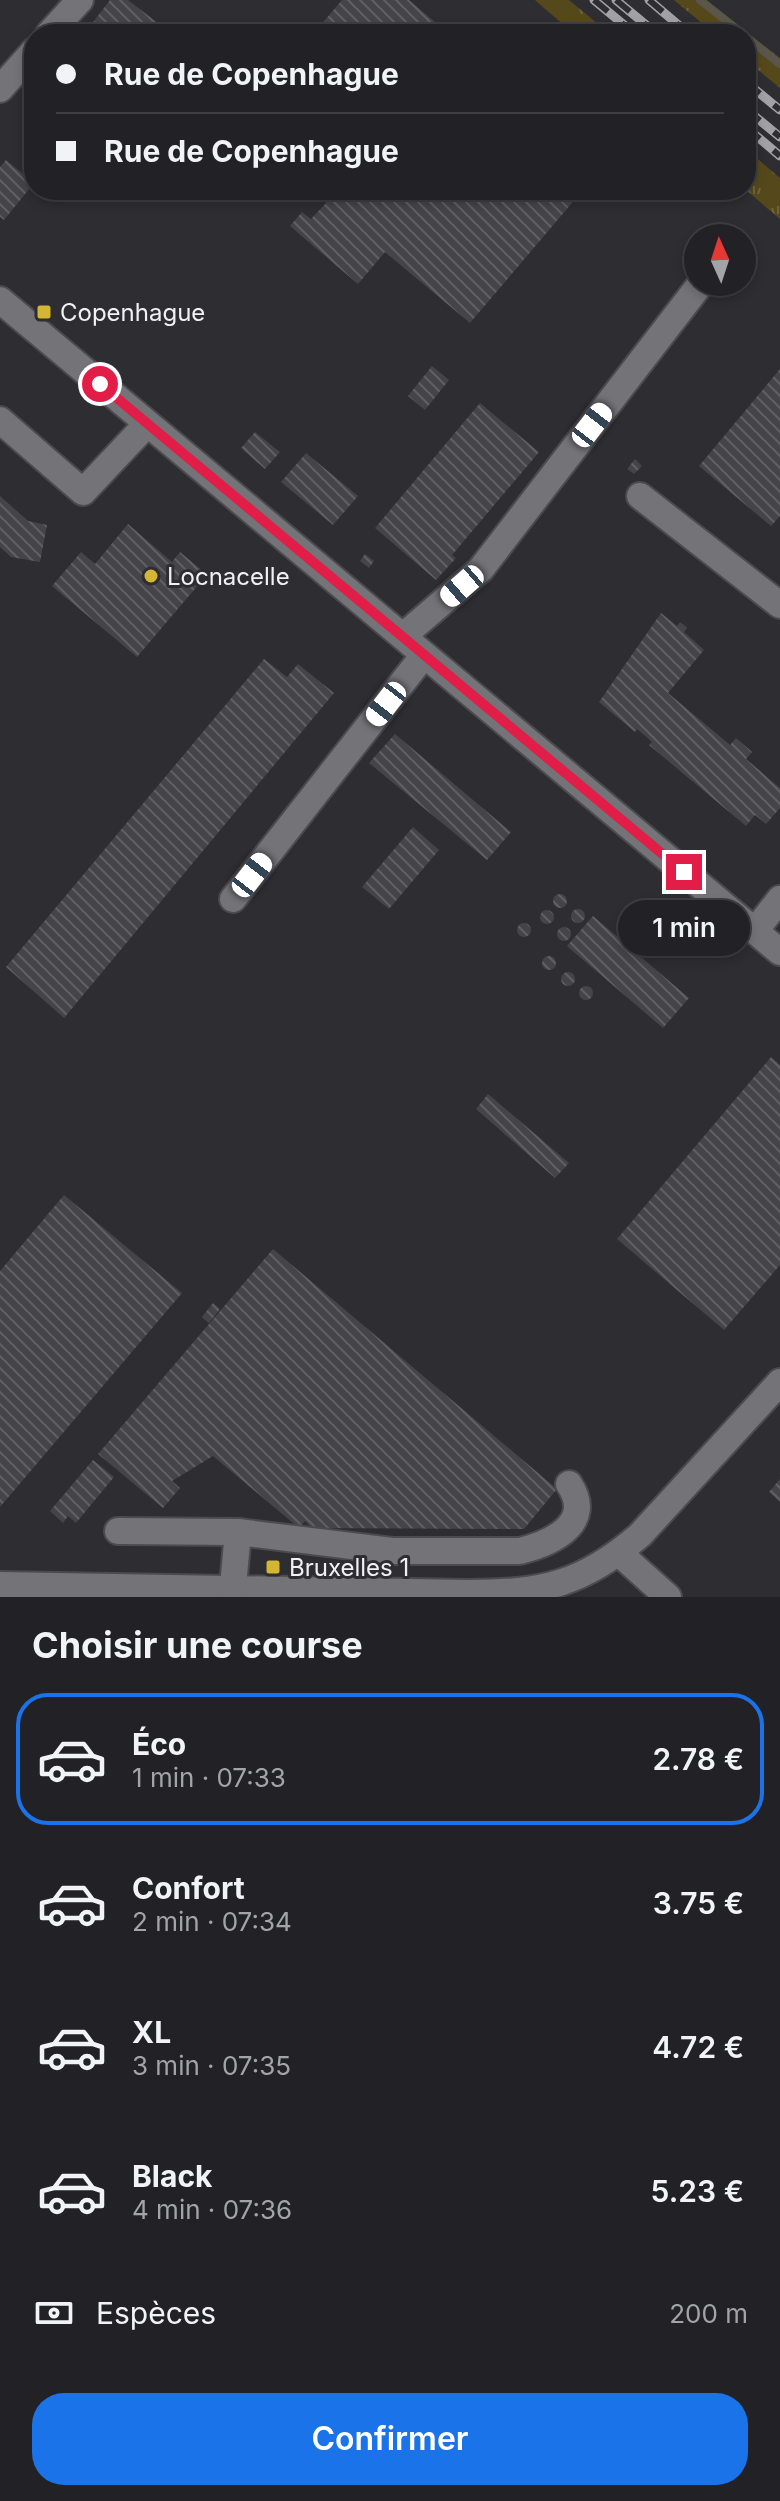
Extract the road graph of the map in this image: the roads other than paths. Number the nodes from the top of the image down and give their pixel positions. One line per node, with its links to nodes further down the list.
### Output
1 (80, 0): 2 (street)
2 (58, 24)
3 (24, 62): 4 (street)
4 (0, 89)
5 (691, 296): 11 (street)
6 (0, 300): 8 (street)
7 (0, 420): 8 (street)
8 (147, 424): 11 (street)
9 (640, 496): 10 (street)
10 (780, 605)
11 (403, 636): 12 (street)
12 (424, 655): 13 (street); 15 (street)
13 (233, 899)
14 (780, 899): 15 (street)
15 (755, 931): 16 (street)
16 (780, 952)
17 (780, 1382): 21 (street)
18 (569, 1484): 20 (street)
19 (118, 1531): 20 (street)
20 (238, 1532): 23 (street)
21 (619, 1553): 24 (street); 25 (street)
22 (0, 1585): 23 (street)
23 (232, 1593): 24 (street)
24 (467, 1595)
25 (668, 1597)

